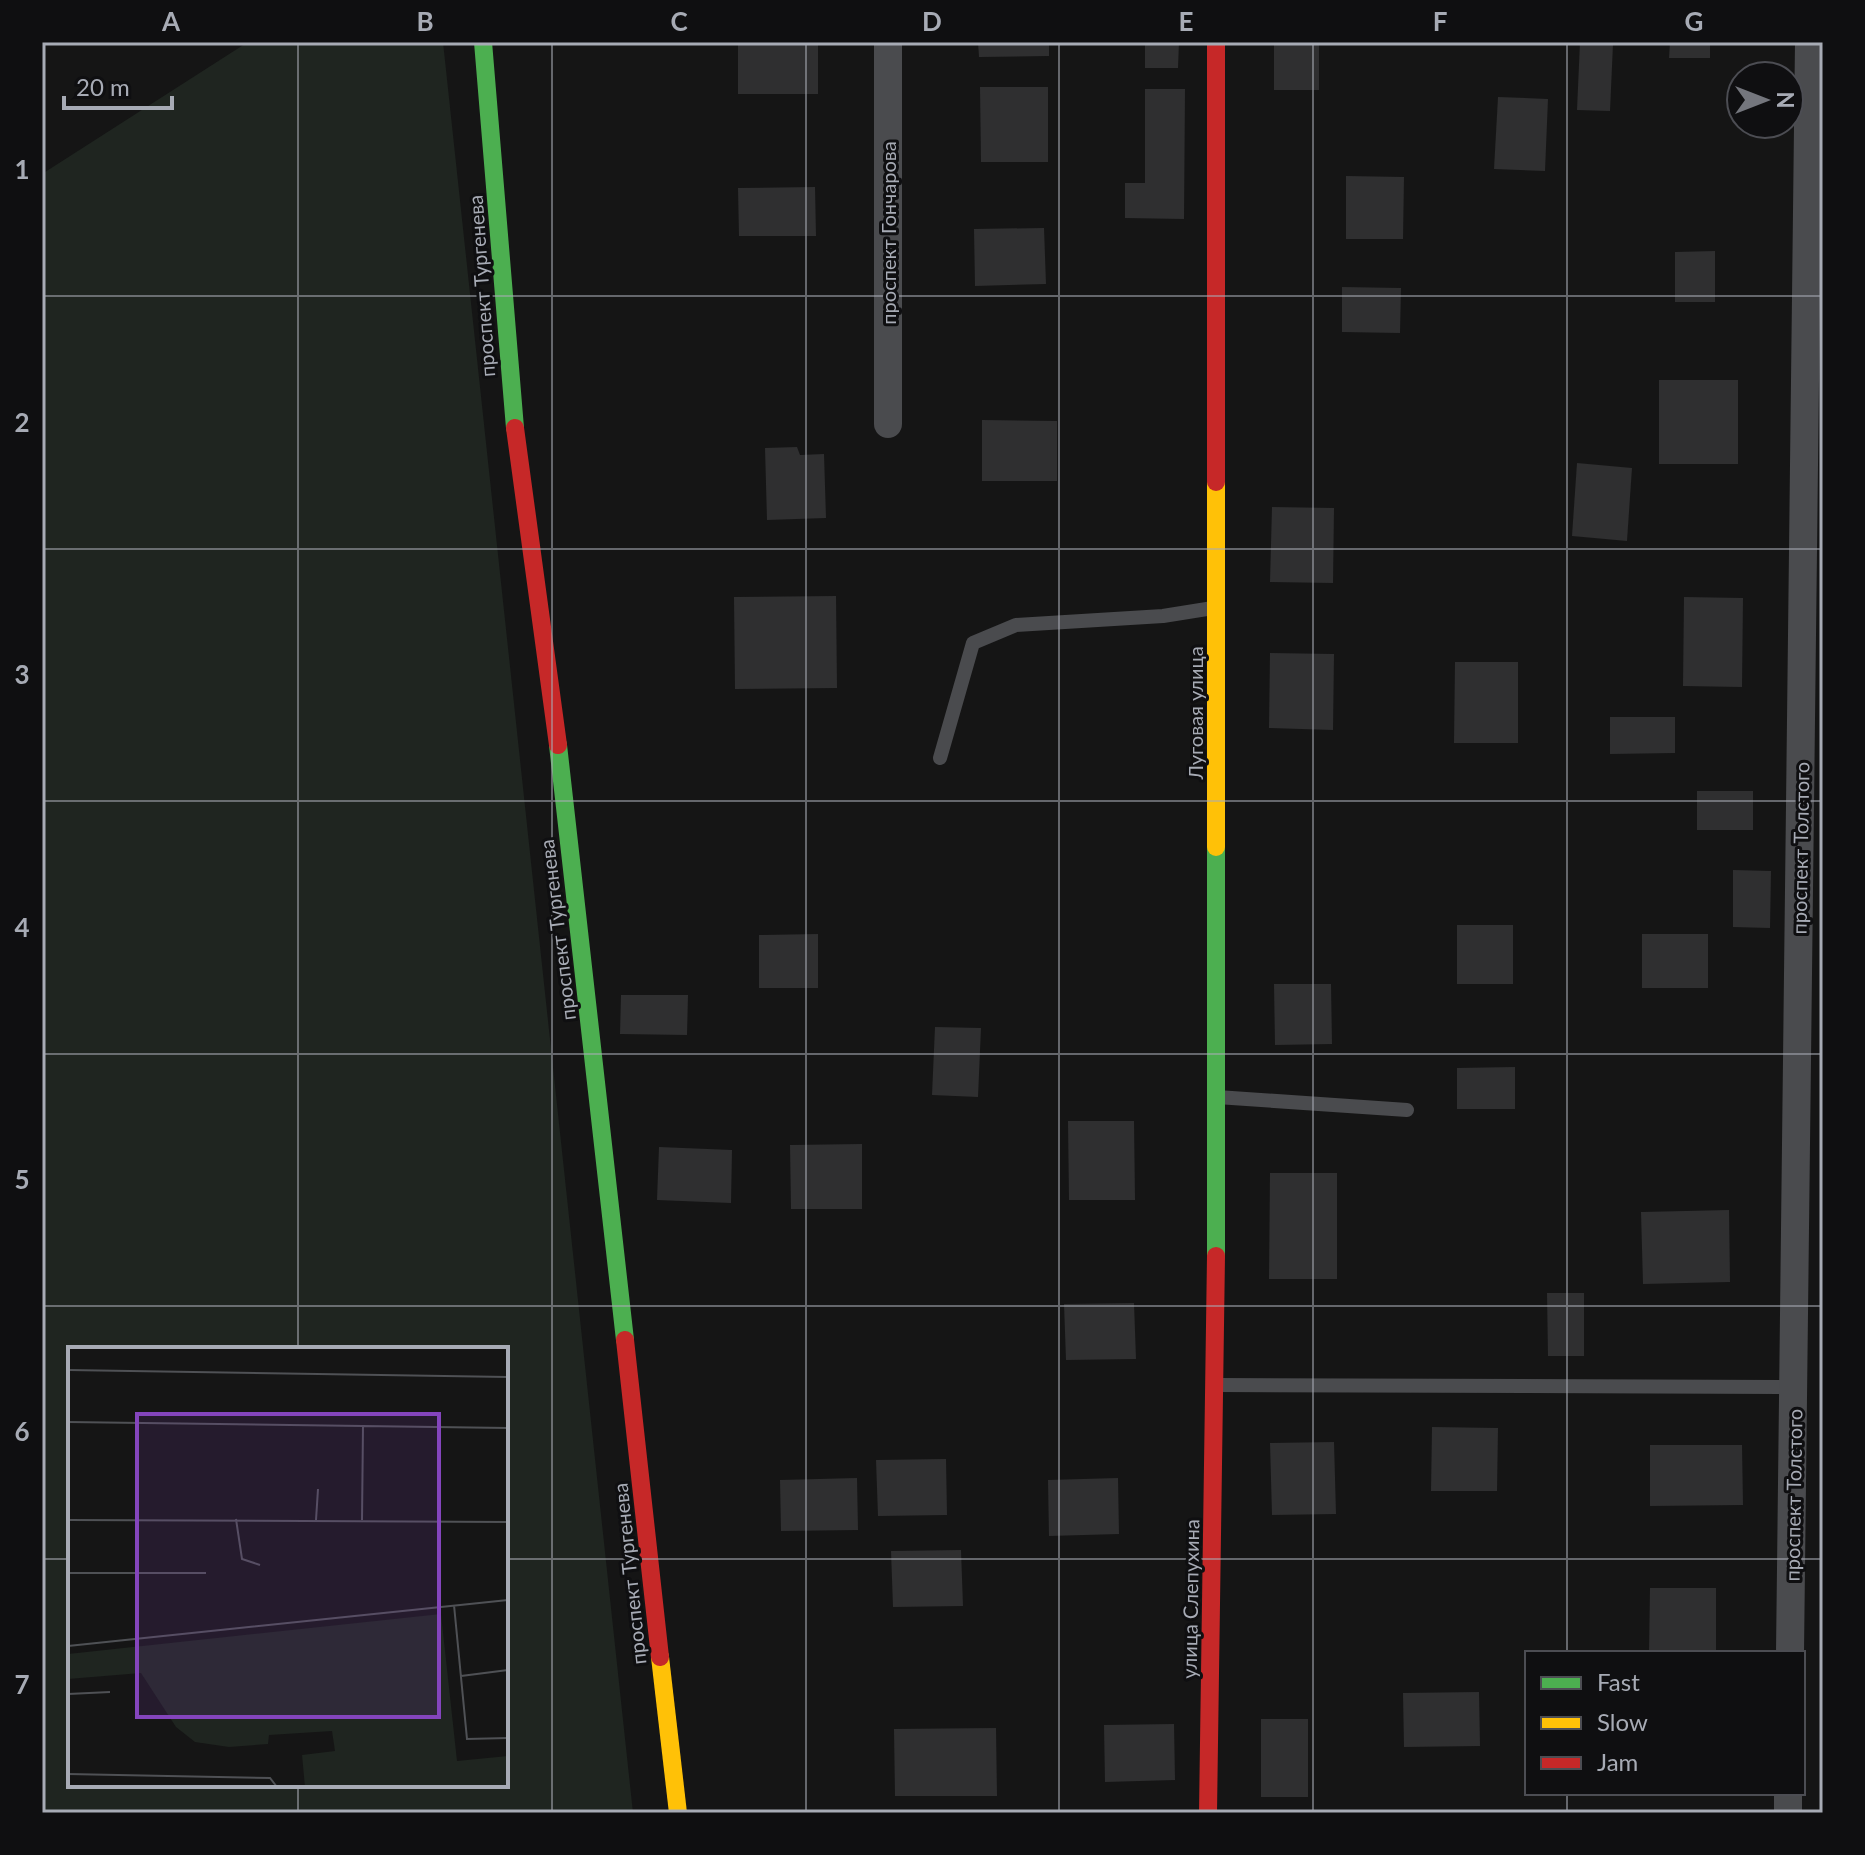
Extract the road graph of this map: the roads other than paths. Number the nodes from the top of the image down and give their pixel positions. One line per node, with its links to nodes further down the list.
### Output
1 (483, 42): 13 (street, проспект Тургенева)
2 (888, 42): 5 (street, проспект Гончарова)
3 (1216, 42): 6 (street, Луговая улица)
4 (1809, 42): 11 (street, проспект Толстого)
5 (888, 424)
6 (1217, 608): 7 (lane); 8 (street, Луговая улица)
7 (940, 758)
8 (1217, 1097): 9 (lane); 10 (street, Луговая улица)
9 (1407, 1110)
10 (1216, 1385): 11 (lane); 14 (street, улица Слепухина)
11 (1794, 1387): 12 (street, проспект Толстого)
12 (1790, 1651)
13 (678, 1813)
14 (1208, 1813)

